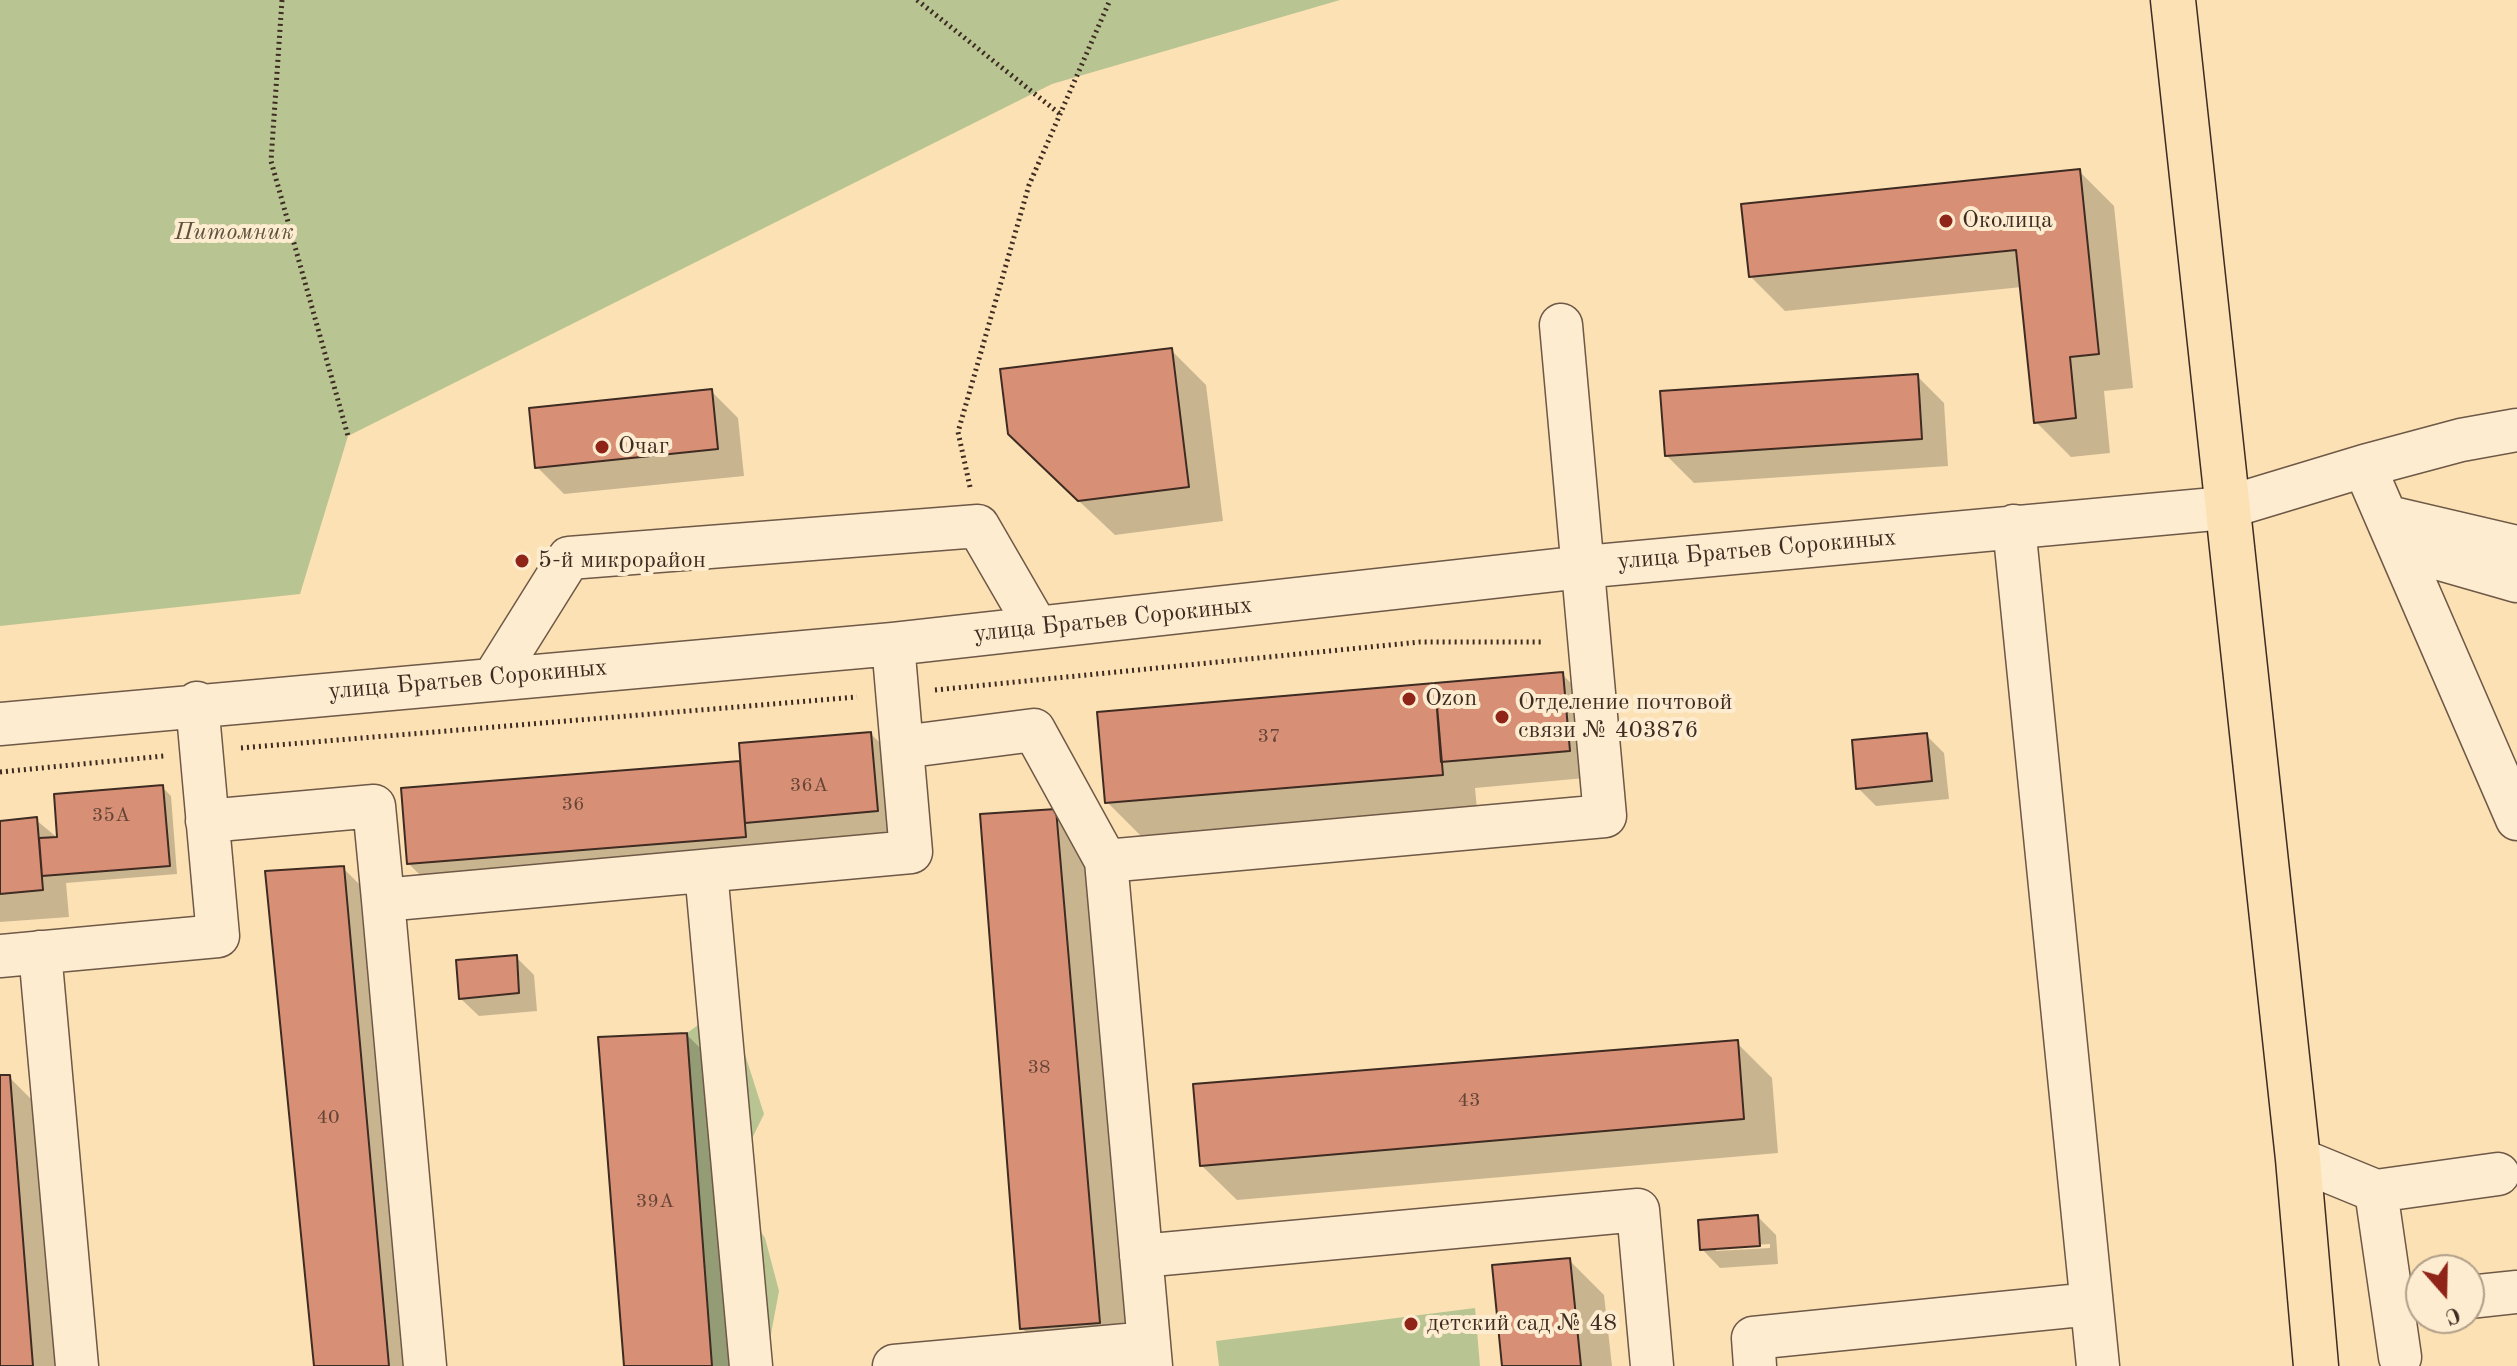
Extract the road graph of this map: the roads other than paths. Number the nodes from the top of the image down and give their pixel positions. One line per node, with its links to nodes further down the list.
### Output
1 (2173, 0): 5 (highway)
2 (1561, 325): 9 (street)
3 (2517, 430): 4 (street, улица Братьев Сорокиных)
4 (2364, 466): 5 (street, улица Братьев Сорокиных); 7 (street)
5 (2225, 508): 6 (street, улица Братьев Сорокиных); 23 (highway)
6 (2014, 526): 9 (street, улица Братьев Сорокиных); 30 (street)
7 (2395, 533): 8 (street); 10 (street); 17 (street)
8 (2517, 547)
9 (1583, 567): 11 (street, улица Братьев Сорокиных); 19 (street)
10 (2517, 581)
11 (1037, 628): 12 (street, улица Братьев Сорокиных); 13 (street)
12 (893, 644): 13 (street, улица Братьев Сорокиных); 16 (street)
13 (494, 678): 14 (street, улица Братьев Сорокиных)
14 (197, 703): 15 (street, улица Братьев Сорокиных); 18 (street)
15 (0, 724)
16 (902, 747): 19 (street); 20 (street)
17 (2517, 819)
18 (207, 821): 21 (street); 22 (street)
19 (1106, 861): 26 (street)
20 (706, 871): 21 (street); 36 (street)
21 (383, 900): 35 (street)
22 (20, 954): 34 (street)
23 (2298, 1159): 25 (street); 41 (highway)
24 (2498, 1174): 25 (street)
25 (2376, 1191): 29 (street)
26 (1141, 1256): 32 (street); 38 (street)
27 (2517, 1292): 28 (street)
28 (2485, 1295)
29 (2405, 1296)
30 (2091, 1304): 39 (street); 40 (street)
31 (2405, 1318): 33 (street)
32 (1150, 1354): 37 (street)
33 (2400, 1357)
34 (77, 1366)
35 (425, 1366)
36 (751, 1366)
37 (894, 1366)
38 (1652, 1366)
39 (1755, 1366)
40 (2098, 1366)
41 (2316, 1366)

